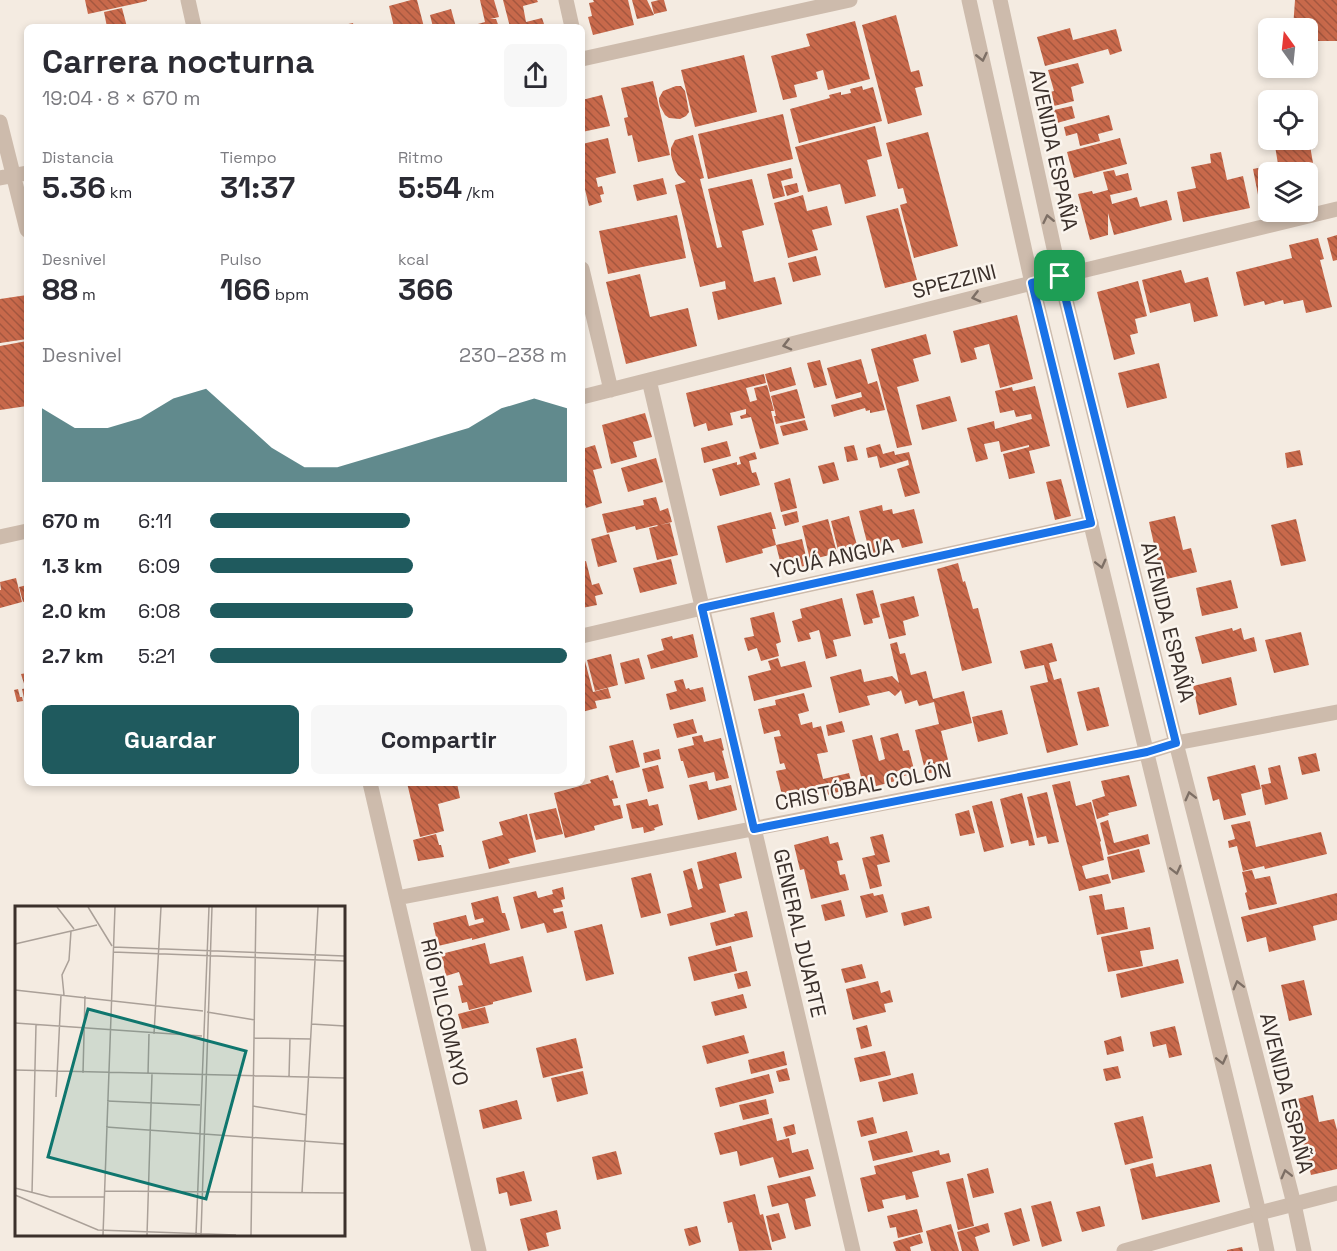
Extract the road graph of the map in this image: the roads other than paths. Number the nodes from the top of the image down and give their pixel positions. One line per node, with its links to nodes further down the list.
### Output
1 (188, 0): 6 (street)
2 (566, 0): 7 (street)
3 (850, 0): 8 (street)
4 (969, 0): 15 (street, one-way to 15)
5 (1000, 0): 13 (street, AVENIDA ESPAÑA, one-way to 5)
6 (193, 24)
7 (571, 24)
8 (585, 58)
9 (0, 122): 10 (street)
10 (13, 175): 12 (street)
11 (1337, 209): 13 (street, SPEZZINI)
12 (24, 218)
13 (1060, 276): 15 (street, SPEZZINI); 25 (street, AVENIDA ESPAÑA)
14 (585, 282): 17 (street)
15 (1032, 283): 16 (street, SPEZZINI, one-way to 16); 19 (street)
16 (649, 380): 17 (street, SPEZZINI); 22 (street, GENERAL DUARTE)
17 (611, 390): 18 (street, SPEZZINI)
18 (585, 396)
19 (1091, 523): 22 (street, YCUÁ ANGUA); 26 (street, one-way to 26)
20 (24, 532): 21 (street)
21 (0, 537)
22 (702, 608): 23 (street, YCUÁ ANGUA); 28 (street, GENERAL DUARTE)
23 (585, 635)
24 (1337, 712): 25 (street, CRISTÓBAL COLÓN)
25 (1176, 743): 26 (street, CRISTÓBAL COLÓN); 31 (street, AVENIDA ESPAÑA, one-way to 25)
26 (1147, 752): 28 (street, CRISTÓBAL COLÓN); 32 (street, one-way to 32)
27 (371, 786): 29 (street, RÍO PILCOMAYO)
28 (754, 829): 29 (street, CRISTÓBAL COLÓN); 34 (street, GENERAL DUARTE)
29 (397, 898): 33 (street, RÍO PILCOMAYO)
30 (1337, 1193): 31 (street)
31 (1294, 1204): 32 (street); 37 (street, AVENIDA ESPAÑA)
32 (1259, 1213): 35 (street); 36 (street)
33 (479, 1251)
34 (853, 1251)
35 (1124, 1251)
36 (1267, 1251)
37 (1305, 1251)

